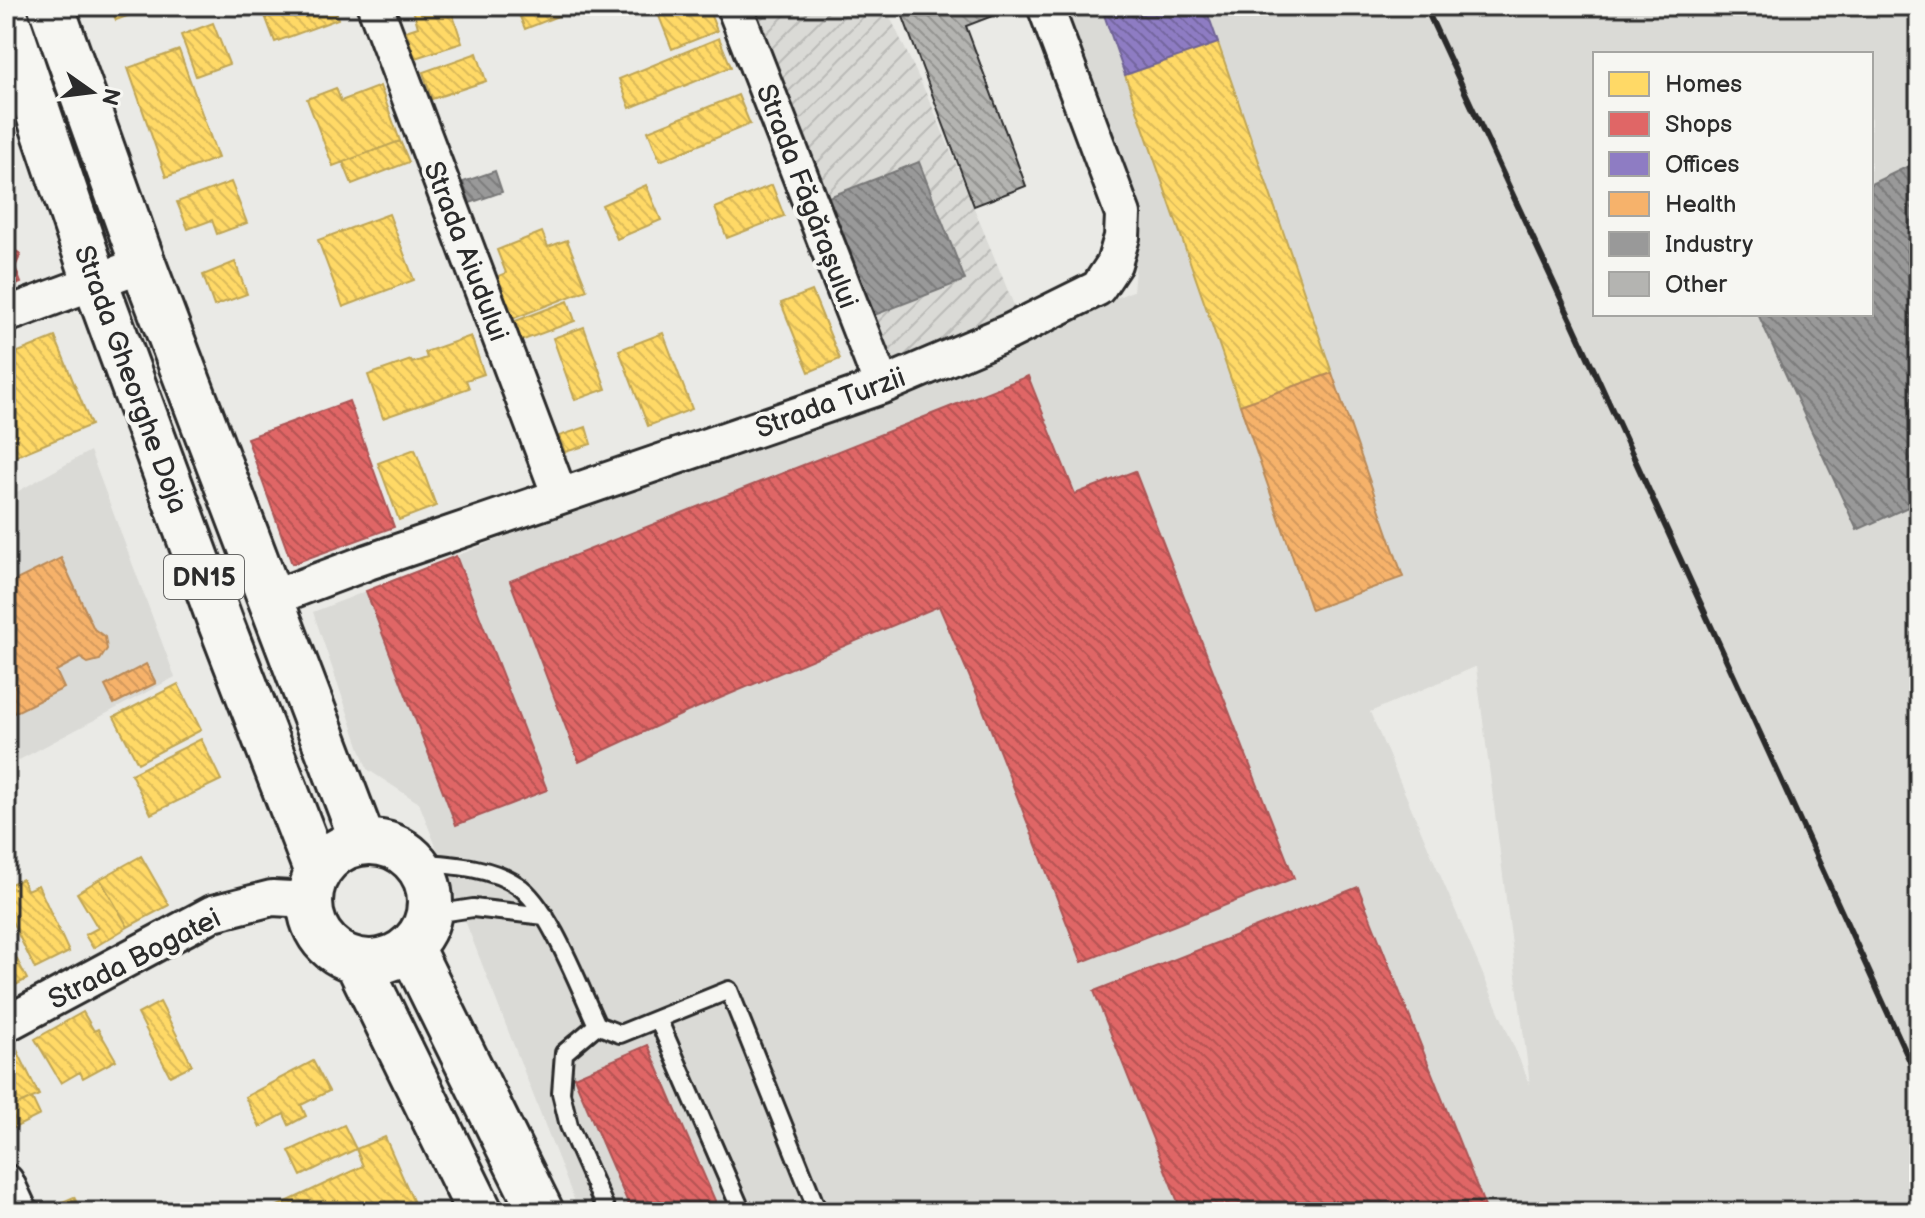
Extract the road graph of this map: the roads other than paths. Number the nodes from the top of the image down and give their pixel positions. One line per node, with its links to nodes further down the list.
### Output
1 (51, 6): 6 (main road, Strada Gheorghe Doja / DN15)
2 (375, 6): 10 (street, Strada Aiudului)
3 (734, 6): 9 (street, Strada Făgărașului)
4 (1045, 6): 9 (street, Strada Turzii)
5 (6, 17): 7 (main road, Strada Gheorghe Doja / DN15)
6 (143, 264): 7 (street); 11 (main road, Strada Gheorghe Doja / DN15)
7 (95, 281): 8 (street); 14 (main road, Strada Gheorghe Doja / DN15)
8 (6, 315)
9 (882, 386): 10 (street, Strada Turzii)
10 (560, 496): 11 (street, Strada Turzii)
11 (270, 599): 12 (main road, Strada Gheorghe Doja / DN15)
12 (363, 842): 13 (main road); 14 (main road)
13 (415, 862): 15 (lane); 16 (main road)
14 (314, 891): 17 (main road, Strada Gheorghe Doja / DN15); 19 (street, Strada Bogatei)
15 (545, 916): 16 (lane); 20 (lane)
16 (419, 931): 17 (main road); 24 (main road)
17 (357, 961): 23 (main road)
18 (658, 1019): 20 (lane); 26 (lane); 27 (lane)
19 (6, 1024)
20 (597, 1025): 25 (lane)
21 (6, 1182): 22 (street)
22 (20, 1212)
23 (480, 1212)
24 (541, 1212)
25 (607, 1212)
26 (742, 1212)
27 (818, 1212)

